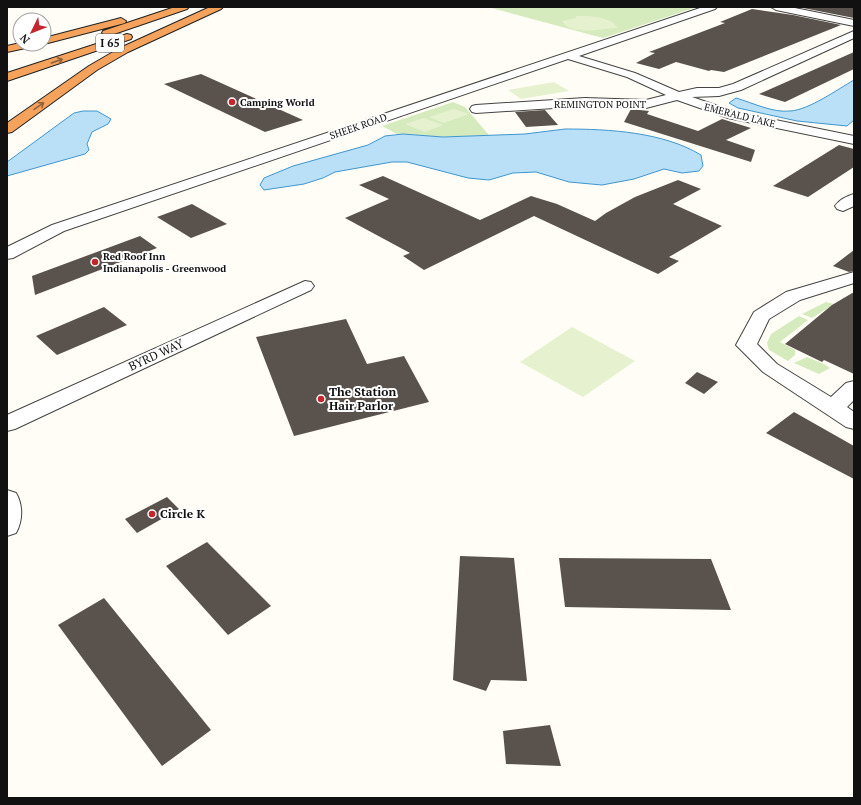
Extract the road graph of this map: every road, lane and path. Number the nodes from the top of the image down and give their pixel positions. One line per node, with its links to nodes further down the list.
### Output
1 (168, 7): 11 (highway)
2 (184, 7): 12 (highway, I 65)
3 (214, 7): 14 (highway, I 65, one-way to 3)
4 (218, 7): 17 (highway, one-way to 4)
5 (712, 7): 13 (street, SHEEK ROAD)
6 (776, 7): 9 (street)
7 (810, 7): 8 (street)
8 (854, 16)
9 (854, 23)
10 (854, 34): 15 (street, REMINGTON POINT)
11 (52, 39)
12 (67, 46)
13 (572, 55): 15 (street, EMERALD LAKE); 19 (street, SHEEK ROAD)
14 (7, 77)
15 (678, 96): 16 (street, REMINGTON POINT); 18 (street, EMERALD LAKE)
16 (476, 109)
17 (7, 129)
18 (854, 140)
19 (7, 254)
20 (854, 277): 23 (street)
21 (305, 286): 25 (street, BYRD WAY)
22 (854, 388): 23 (street)
23 (834, 408): 24 (street)
24 (854, 422)
25 (7, 424)
26 (7, 499): 27 (street)
27 (7, 526)

